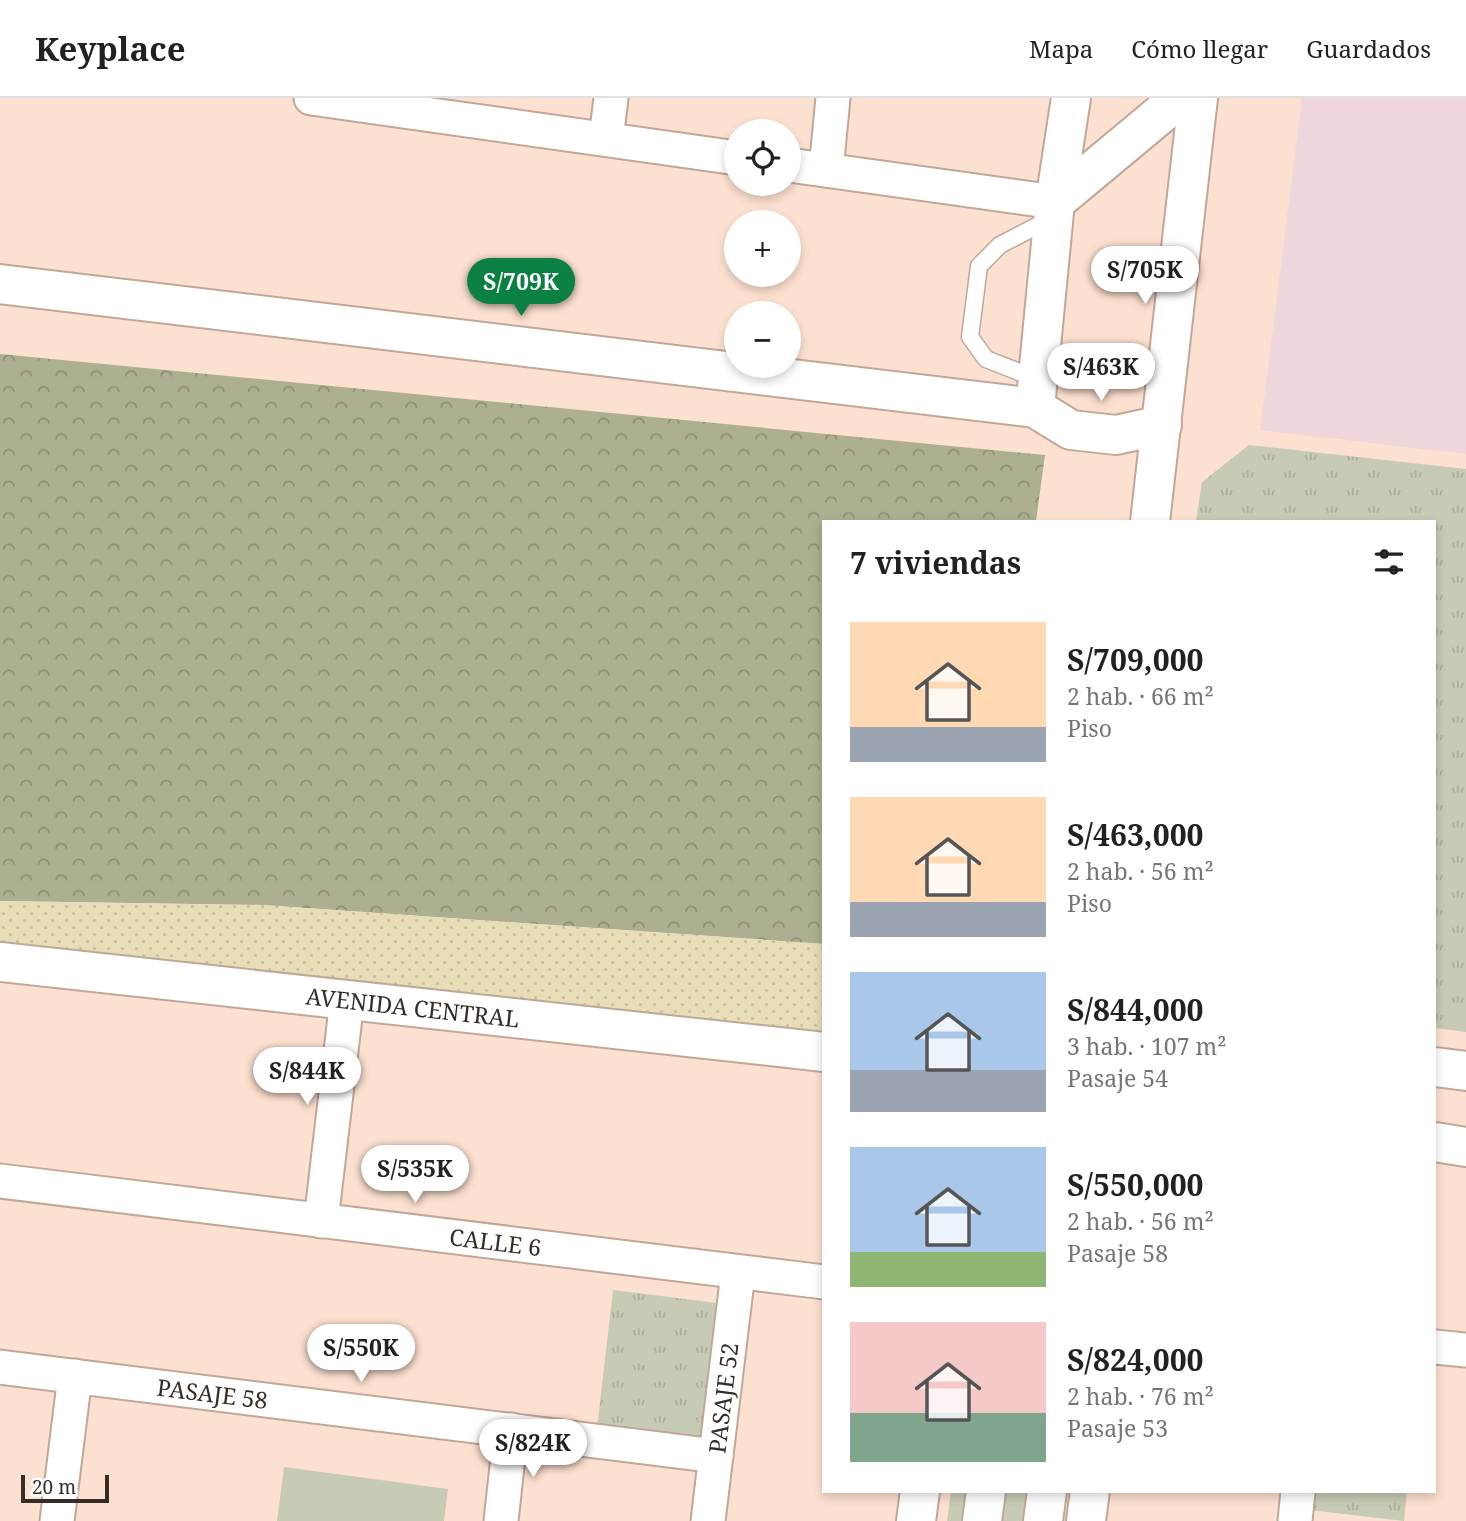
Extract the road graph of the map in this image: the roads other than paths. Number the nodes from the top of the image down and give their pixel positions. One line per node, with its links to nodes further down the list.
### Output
1 (311, 98): 7 (street)
2 (611, 98): 8 (street)
3 (833, 98): 11 (street)
4 (1072, 98): 12 (main road)
5 (1180, 98): 12 (main road)
6 (1198, 98): 15 (main road)
7 (461, 108): 8 (street)
8 (606, 139): 9 (street)
9 (724, 156)
10 (801, 167): 11 (street)
11 (826, 170): 12 (street)
12 (1054, 210): 14 (main road); 14 (lane)
13 (0, 284): 14 (main road)
14 (1036, 393): 15 (main road)
15 (1162, 425): 16 (main road)
16 (1150, 520)
17 (0, 962): 18 (main road, AVENIDA CENTRAL)
18 (348, 1000): 19 (main road, AVENIDA CENTRAL); 25 (street)
19 (822, 1052)
20 (1436, 1067): 21 (main road)
21 (1466, 1071)
22 (1436, 1142): 23 (main road)
23 (1466, 1147)
24 (0, 1181): 25 (street, CALLE 6)
25 (321, 1221): 26 (street, CALLE 6)
26 (738, 1273): 27 (street, CALLE 6); 33 (street, PASAJE 52)
27 (822, 1282)
28 (1436, 1346): 29 (street)
29 (1466, 1350)
30 (0, 1367): 31 (street, PASAJE 58)
31 (75, 1376): 32 (street, PASAJE 58); 39 (street)
32 (511, 1430): 33 (street, PASAJE 58); 40 (street)
33 (716, 1456): 41 (street, PASAJE 52)
34 (920, 1493): 42 (main road)
35 (986, 1493): 43 (main road)
36 (1047, 1493): 44 (main road)
37 (1090, 1493): 45 (main road)
38 (1298, 1493): 46 (street)
39 (57, 1521)
40 (500, 1521)
41 (708, 1521)
42 (916, 1521)
43 (982, 1521)
44 (1043, 1521)
45 (1086, 1521)
46 (1294, 1521)

